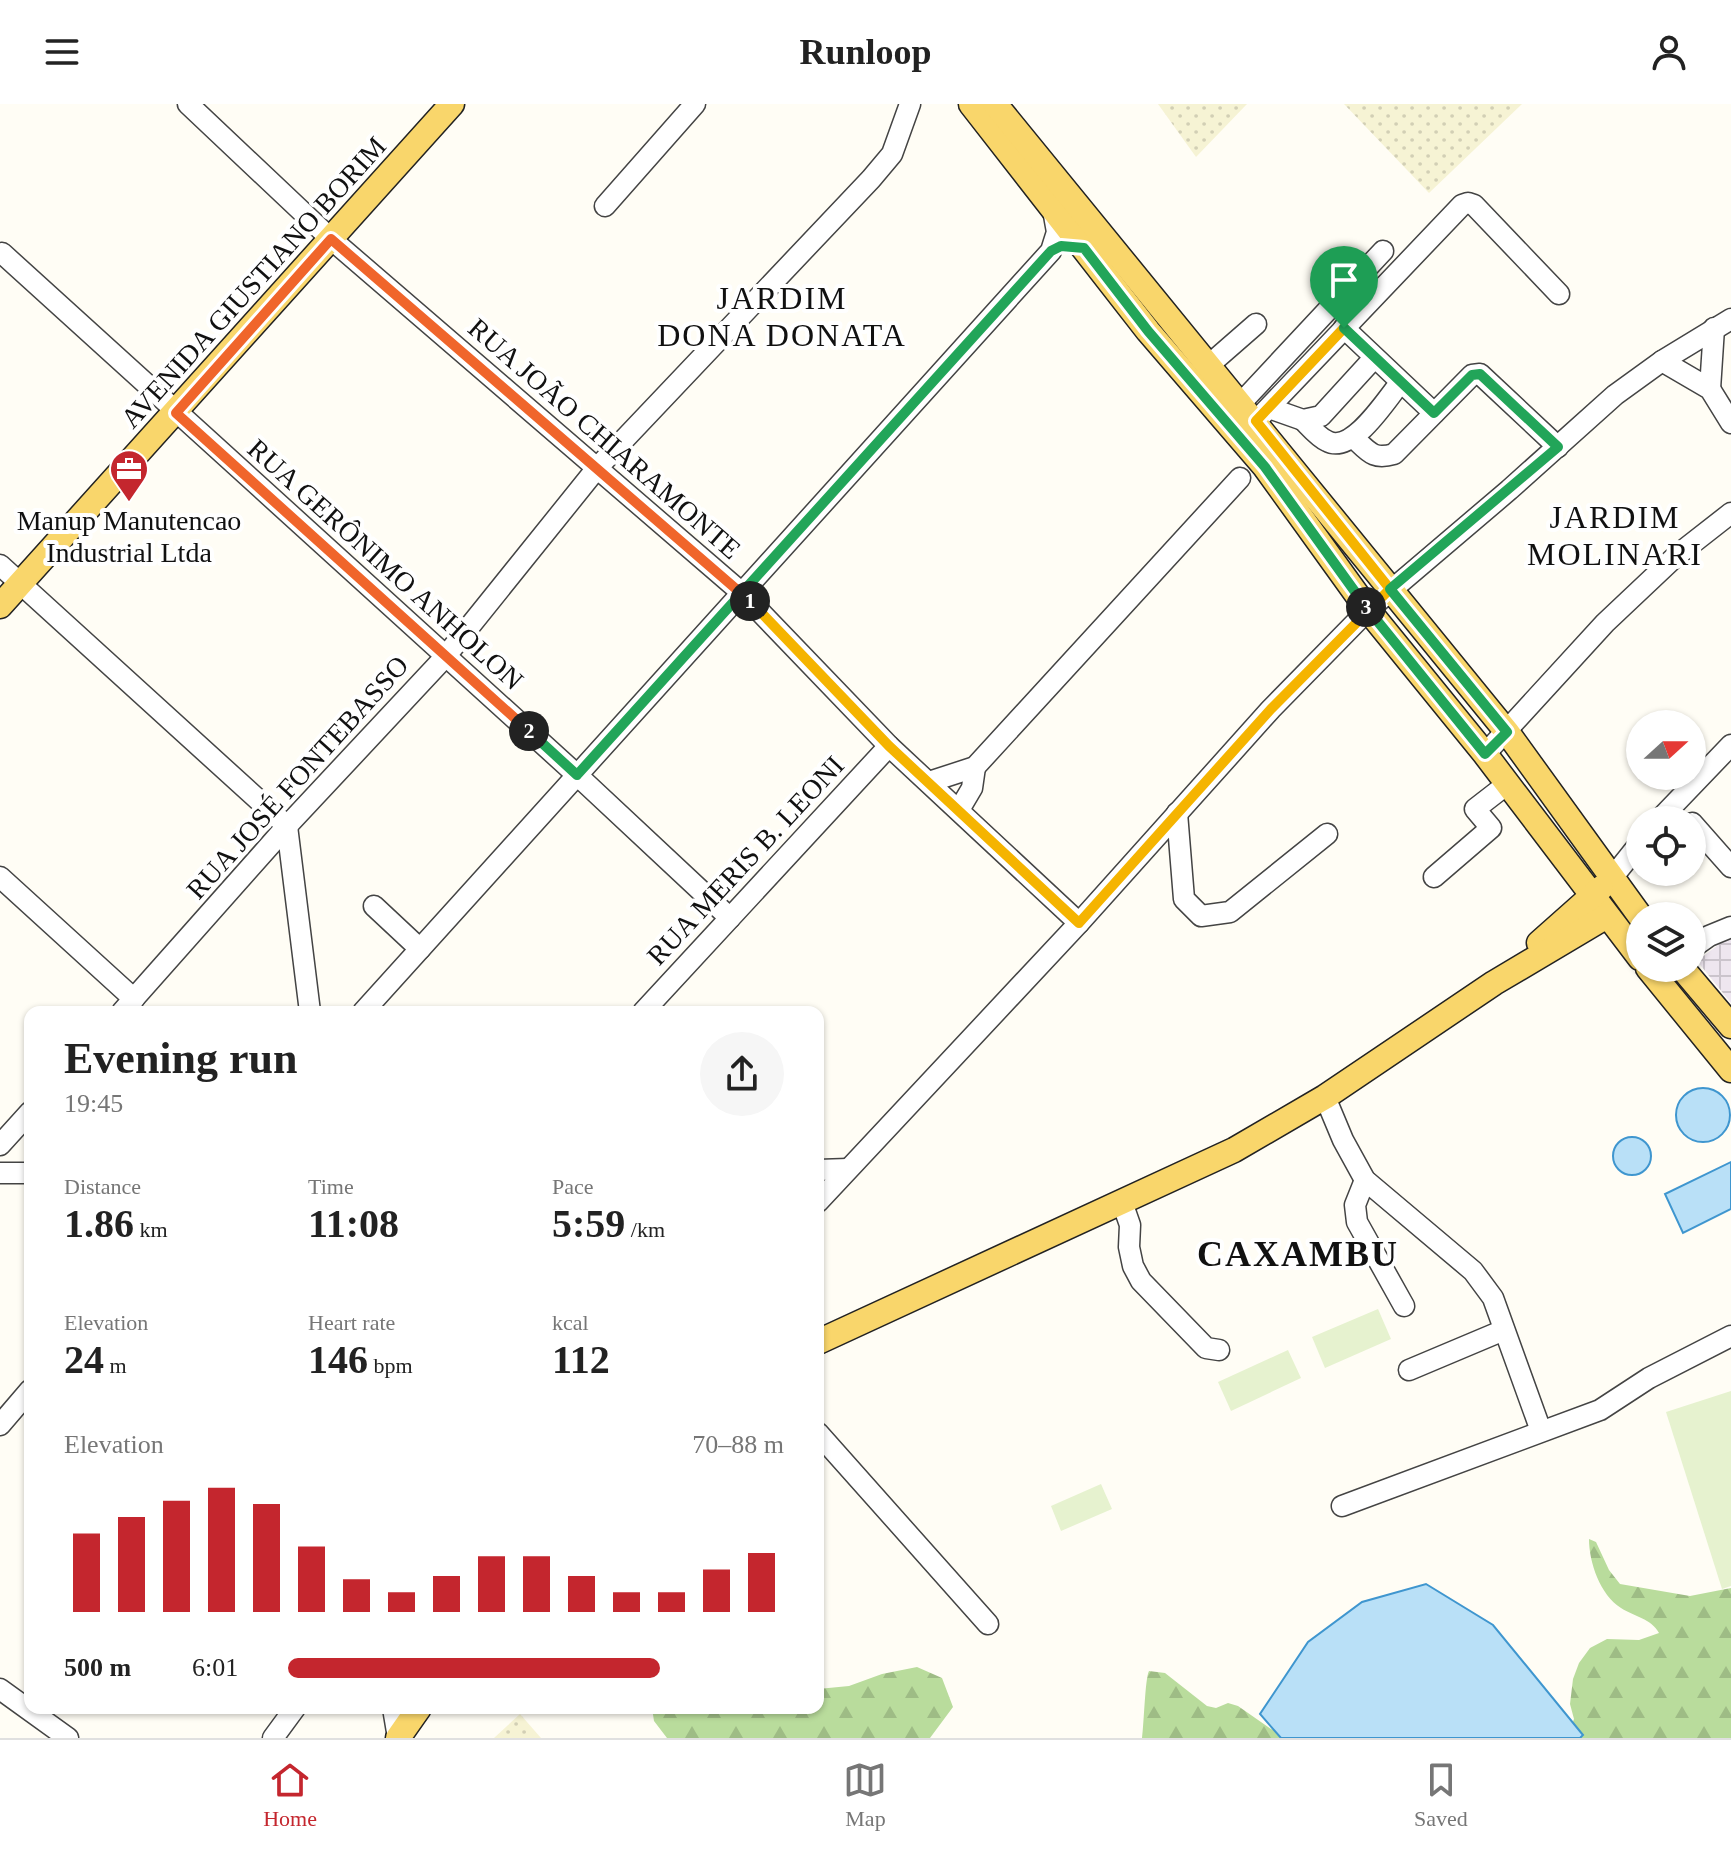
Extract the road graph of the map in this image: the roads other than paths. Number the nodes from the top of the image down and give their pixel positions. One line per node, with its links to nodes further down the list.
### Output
1 (188, 104): 9 (street, RUA JOÃO CHIARAMONTE)
2 (452, 104): 9 (main road, AVENIDA GIUSTIANO BORIM)
3 (695, 104): 7 (street)
4 (910, 104): 30 (street, RUA JOSÉ FONTEBASSO)
5 (971, 104): 8 (main road)
6 (995, 104): 20 (main road)
7 (605, 206)
8 (1053, 210): 10 (main road); 11 (street)
9 (331, 239): 24 (main road, AVENIDA GIUSTIANO BORIM); 30 (street, RUA JOÃO CHIARAMONTE)
10 (1084, 248): 11 (street); 38 (main road)
11 (1051, 251): 36 (street)
12 (1383, 251): 23 (street)
13 (2, 253): 24 (street, RUA GERÔNIMO ANHOLON)
14 (1559, 294): 17 (street)
15 (1256, 324): 20 (street)
16 (1723, 324): 19 (street); 22 (street)
17 (1344, 328): 18 (street); 23 (street)
18 (1374, 358): 21 (street); 26 (street)
19 (1662, 361): 22 (street); 29 (street)
20 (1209, 365): 23 (main road)
21 (1400, 383): 25 (street); 28 (street)
22 (1710, 389): 27 (street)
23 (1255, 410): 26 (street); 35 (main road)
24 (176, 413): 34 (main road, AVENIDA GIUSTIANO BORIM); 39 (street, RUA GERÔNIMO ANHOLON)
25 (1434, 413): 28 (street); 29 (street)
26 (1303, 420): 28 (street)
27 (1731, 423)
28 (1354, 438)
29 (1558, 447): 35 (street)
30 (597, 468): 36 (street, RUA JOÃO CHIARAMONTE); 39 (street, RUA JOSÉ FONTEBASSO)
31 (1240, 478): 44 (street)
32 (1731, 513): 40 (street)
33 (0, 565): 34 (street)
34 (20, 583): 37 (main road, AVENIDA GIUSTIANO BORIM); 53 (street)
35 (1390, 589): 38 (street); 40 (main road)
36 (742, 593): 42 (street, RUA JOÃO CHIARAMONTE); 45 (street)
37 (0, 606)
38 (1368, 610): 43 (main road); 52 (street)
39 (445, 657): 45 (street, RUA GERÔNIMO ANHOLON); 53 (street, RUA JOSÉ FONTEBASSO)
40 (1507, 732): 43 (street); 60 (main road)
41 (1731, 745): 48 (street)
42 (889, 746): 46 (street, RUA JOÃO CHIARAMONTE); 65 (street, RUA MERIS B. LEONI)
43 (1485, 754): 47 (main road)
44 (975, 767): 46 (street); 51 (street)
45 (577, 775): 65 (street, RUA GERÔNIMO ANHOLON); 70 (street)
46 (929, 782): 51 (street, RUA JOÃO CHIARAMONTE)
47 (1506, 785): 59 (street); 61 (main road)
48 (1676, 800): 49 (street); 50 (street)
49 (1671, 806)
50 (1680, 806)
51 (959, 810): 66 (street, RUA JOÃO CHIARAMONTE)
52 (1177, 813): 54 (street); 66 (street)
53 (287, 826): 74 (street, RUA JOSÉ FONTEBASSO); 75 (street)
54 (1327, 834)
55 (1706, 839): 57 (street)
56 (1626, 860): 60 (street)
57 (1731, 867)
58 (0, 877): 74 (street)
59 (1434, 877)
60 (1612, 878): 61 (main road); 62 (main road)
61 (1591, 896): 64 (main road); 73 (main road)
62 (1630, 902)
63 (374, 906): 70 (street)
64 (1607, 916): 69 (main road); 73 (main road)
65 (730, 918): 77 (street, RUA MERIS B. LEONI)
66 (1079, 923): 83 (street)
67 (1731, 927): 68 (street)
68 (1706, 938)
69 (1626, 940)
70 (420, 949): 76 (street)
71 (1659, 982): 79 (main road)
72 (1694, 982): 78 (main road)
73 (1494, 983): 80 (main road)
74 (128, 1006)
75 (309, 1006)
76 (368, 1006)
77 (649, 1006)
78 (1731, 1026)
79 (1731, 1070)
80 (1325, 1097): 87 (street); 89 (main road)
81 (24, 1119): 82 (street)
82 (0, 1145)
83 (848, 1169): 84 (street); 88 (street)
84 (824, 1170)
85 (0, 1173): 86 (street)
86 (24, 1173)
87 (1365, 1180): 90 (street); 91 (street)
88 (824, 1195)
89 (1122, 1202): 93 (main road); 94 (street)
90 (1404, 1306)
91 (1504, 1330): 95 (street); 98 (street)
92 (1731, 1336): 98 (street)
93 (824, 1339)
94 (1219, 1350)
95 (1409, 1370)
96 (24, 1397): 97 (street)
97 (0, 1425)
98 (1541, 1431): 100 (street)
99 (824, 1440): 101 (street)
100 (1342, 1506)
101 (988, 1624)
102 (0, 1689): 103 (street)
103 (24, 1706)
104 (35, 1714): 108 (street)
105 (291, 1714): 109 (street)
106 (394, 1714): 110 (street)
107 (415, 1714): 110 (main road)
108 (68, 1738)
109 (273, 1738)
110 (398, 1738)

